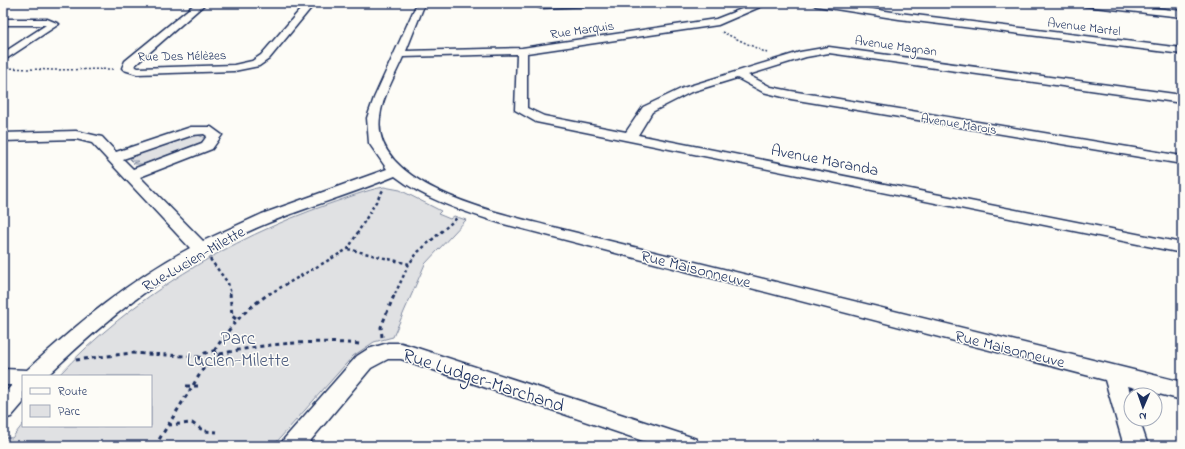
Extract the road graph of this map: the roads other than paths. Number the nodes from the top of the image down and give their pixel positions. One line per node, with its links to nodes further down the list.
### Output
1 (202, 3): 2 (street, Rue Des Mélèzes)
2 (310, 3)
3 (421, 3): 14 (street, Rue Maisonneuve)
4 (533, 3): 5 (street)
5 (584, 3)
6 (765, 3): 12 (street, Rue Marquis)
7 (816, 3): 13 (street, Avenue Martel)
8 (1085, 3): 9 (street)
9 (1131, 6): 10 (street)
10 (1182, 14)
11 (3, 22): 15 (street)
12 (522, 51): 14 (street, Rue Marquis); 19 (street, Avenue Maranda)
13 (1182, 51)
14 (399, 54): 22 (street, Rue Maisonneuve)
15 (3, 58)
16 (740, 75): 17 (street, Avenue Magnan); 19 (street, Avenue Magnan); 21 (street, Avenue Marois)
17 (1182, 99)
18 (3, 137): 20 (street)
19 (629, 138): 24 (street, Avenue Maranda)
20 (114, 157): 23 (street); 23 (street)
21 (1182, 160)
22 (397, 170): 25 (street, Rue Lucien-Milette); 26 (street, Rue Maisonneuve)
23 (130, 175): 25 (street)
24 (1182, 248)
25 (205, 253): 27 (street, Rue Lucien-Milette)
26 (1114, 374): 31 (street, Rue Maisonneuve); 35 (street)
27 (35, 375)
28 (3, 377): 29 (street)
29 (22, 377)
30 (22, 389): 32 (street)
31 (1182, 391)
32 (3, 410)
33 (292, 446): 34 (street, Rue Ludger-Marchand)
34 (688, 446)
35 (1136, 446)

